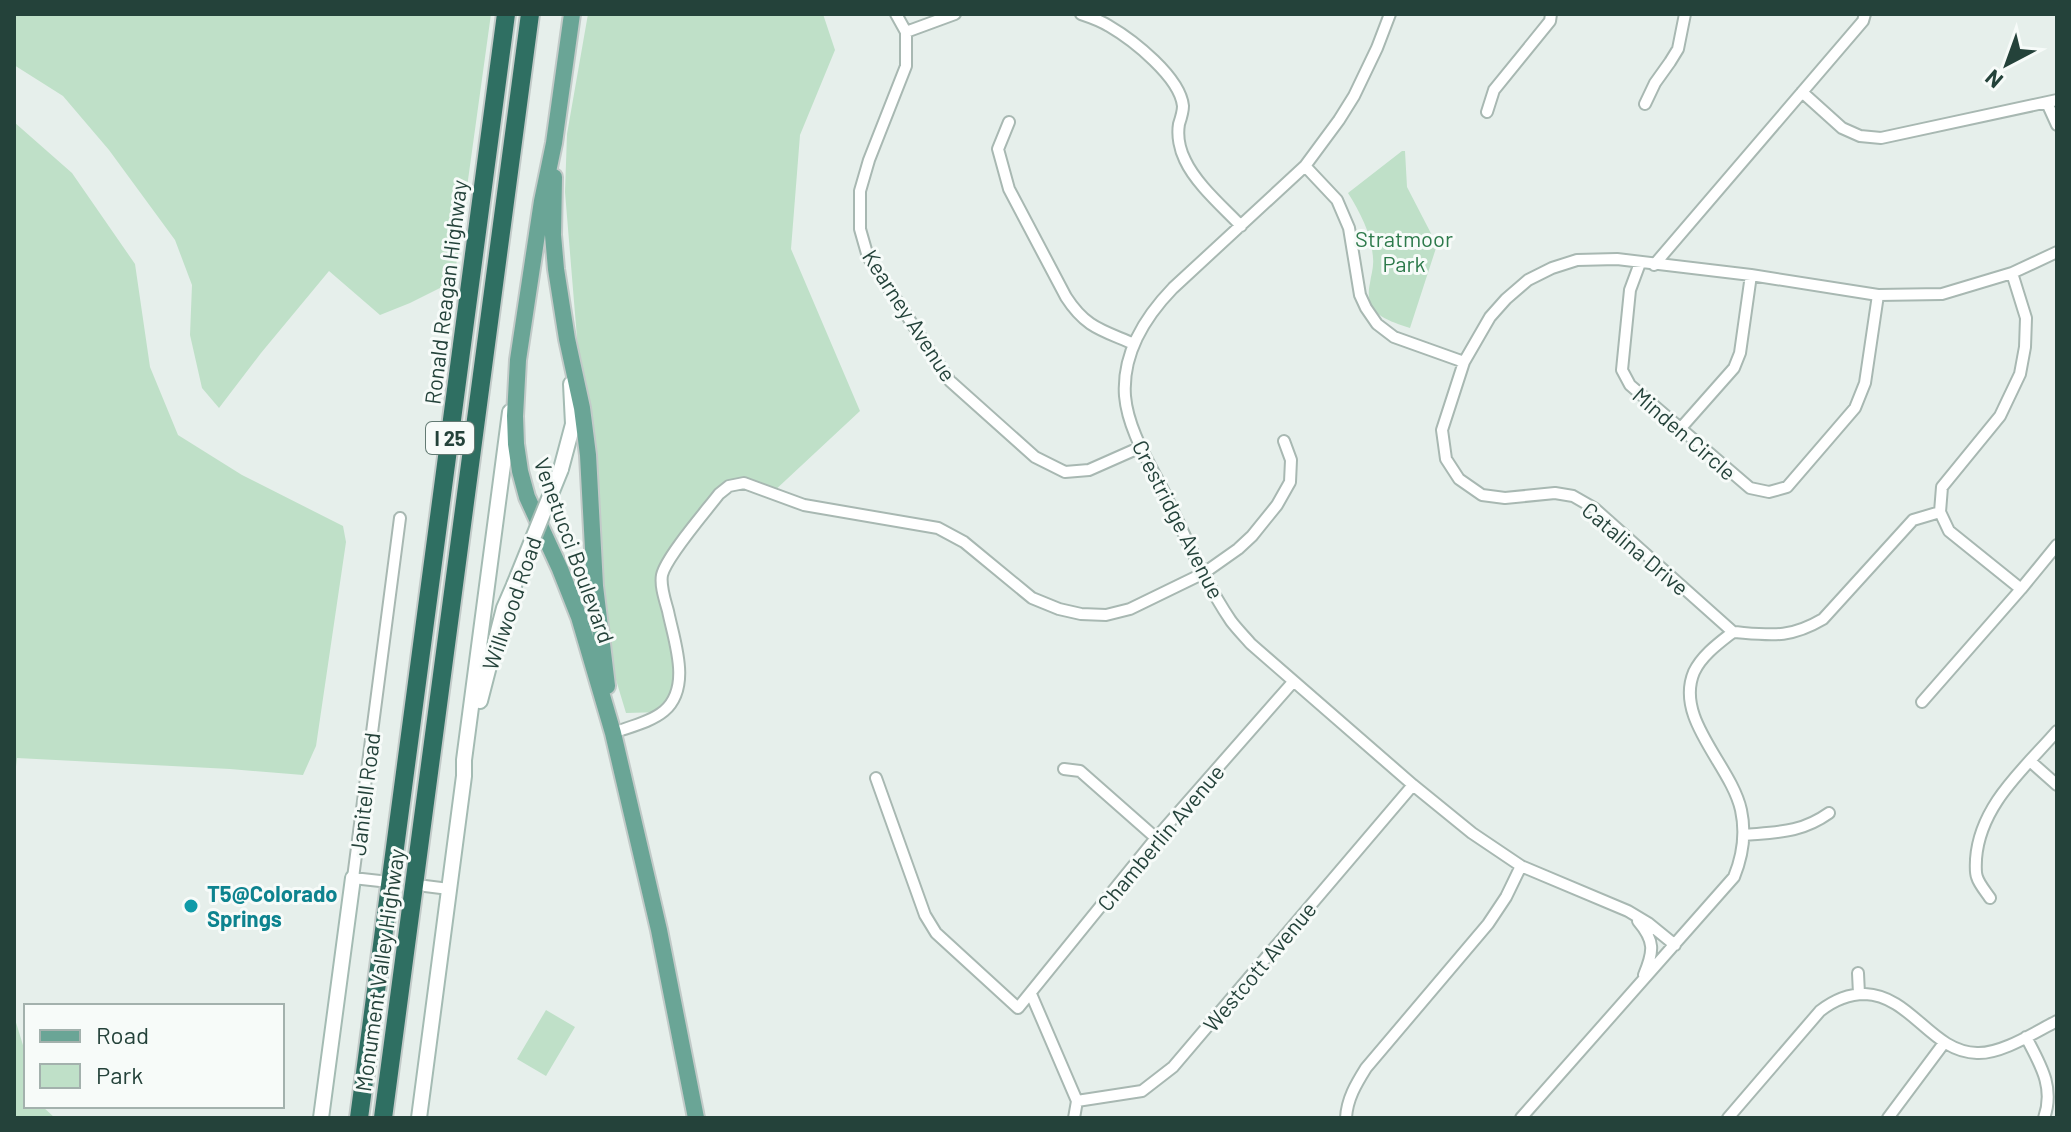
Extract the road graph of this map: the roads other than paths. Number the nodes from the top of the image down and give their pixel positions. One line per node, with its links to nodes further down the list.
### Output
1 (506, 14): 53 (highway, Ronald Reagan Highway / I 25)
2 (530, 14): 72 (highway, Monument Valley Highway / I 25)
3 (572, 14): 18 (main road, Venetucci Boulevard)
4 (896, 14): 11 (street)
5 (955, 14): 11 (street)
6 (1081, 14): 20 (street)
7 (1390, 14): 19 (street, Crestridge Avenue)
8 (1551, 14): 15 (street)
9 (1685, 14): 14 (street)
10 (1865, 14): 12 (street)
11 (906, 32): 33 (street, Kearney Avenue)
12 (1802, 92): 13 (street); 23 (street)
13 (2052, 101): 17 (street)
14 (1645, 104)
15 (1487, 112)
16 (1009, 122): 28 (street)
17 (2057, 125)
18 (554, 143): 27 (main road, Venetucci Boulevard); 29 (main road, Venetucci Boulevard)
19 (1305, 166): 20 (street, Crestridge Avenue); 30 (street)
20 (1241, 226): 28 (street, Crestridge Avenue)
21 (2057, 252): 24 (street, Catalina Drive)
22 (1640, 263): 23 (street, Catalina Drive); 30 (street, Catalina Drive); 31 (street, Minden Circle)
23 (1654, 265): 25 (street, Catalina Drive)
24 (2012, 273): 26 (street, Catalina Drive); 34 (street)
25 (1751, 275): 26 (street, Catalina Drive); 31 (street)
26 (1878, 295): 31 (street, Minden Circle)
27 (567, 339): 43 (main road, Venetucci Boulevard); 46 (street, Willwood Road, bridge)
28 (1134, 344): 33 (street, Crestridge Avenue)
29 (518, 360): 43 (main road, Venetucci Boulevard); 46 (street, Willwood Road)
30 (1464, 362): 39 (street, Catalina Drive)
31 (1680, 429)
32 (1284, 441): 37 (street)
33 (1141, 447): 37 (street, Crestridge Avenue)
34 (1940, 512): 38 (street); 39 (street)
35 (400, 518): 55 (street, Janitell Road)
36 (2057, 545): 38 (street)
37 (1204, 573): 40 (street, Crestridge Avenue); 43 (street)
38 (2021, 589): 41 (street)
39 (1733, 632): 51 (street)
40 (1293, 682): 48 (street, Crestridge Avenue); 52 (street, Chamberlin Avenue)
41 (1922, 702)
42 (2057, 731): 44 (street)
43 (613, 733): 74 (main road, Venetucci Boulevard)
44 (2030, 761): 49 (street); 59 (street)
45 (1064, 769): 52 (street)
46 (464, 776): 58 (street, Willwood Road)
47 (876, 778): 64 (street, Chamberlin Avenue)
48 (1413, 785): 54 (street, Crestridge Avenue); 69 (street, Westcott Avenue)
49 (2057, 785)
50 (1829, 813): 51 (street)
51 (1744, 835): 61 (street)
52 (1156, 838): 64 (street, Chamberlin Avenue)
53 (394, 861): 71 (highway, Monument Valley Highway / I 25)
54 (1521, 866): 60 (street, Crestridge Avenue); 76 (street)
55 (353, 878): 56 (street); 70 (street, Janitell Road)
56 (380, 881)
57 (425, 886): 58 (street)
58 (449, 889): 73 (street, Willwood Road)
59 (1990, 898)
60 (1628, 911): 61 (street, Crestridge Avenue); 63 (street)
61 (1675, 945): 63 (street)
62 (1858, 973): 65 (street)
63 (1641, 984): 77 (street)
64 (1031, 994): 69 (street)
65 (1859, 994): 68 (street); 78 (street)
66 (2057, 1021): 67 (street)
67 (2026, 1037): 68 (street); 80 (street)
68 (1944, 1043): 79 (street)
69 (1077, 1101): 75 (street)
70 (321, 1118)
71 (359, 1118)
72 (383, 1118)
73 (419, 1118)
74 (696, 1118)
75 (1074, 1118)
76 (1346, 1118)
77 (1521, 1118)
78 (1728, 1118)
79 (1888, 1118)
80 (2044, 1118)

